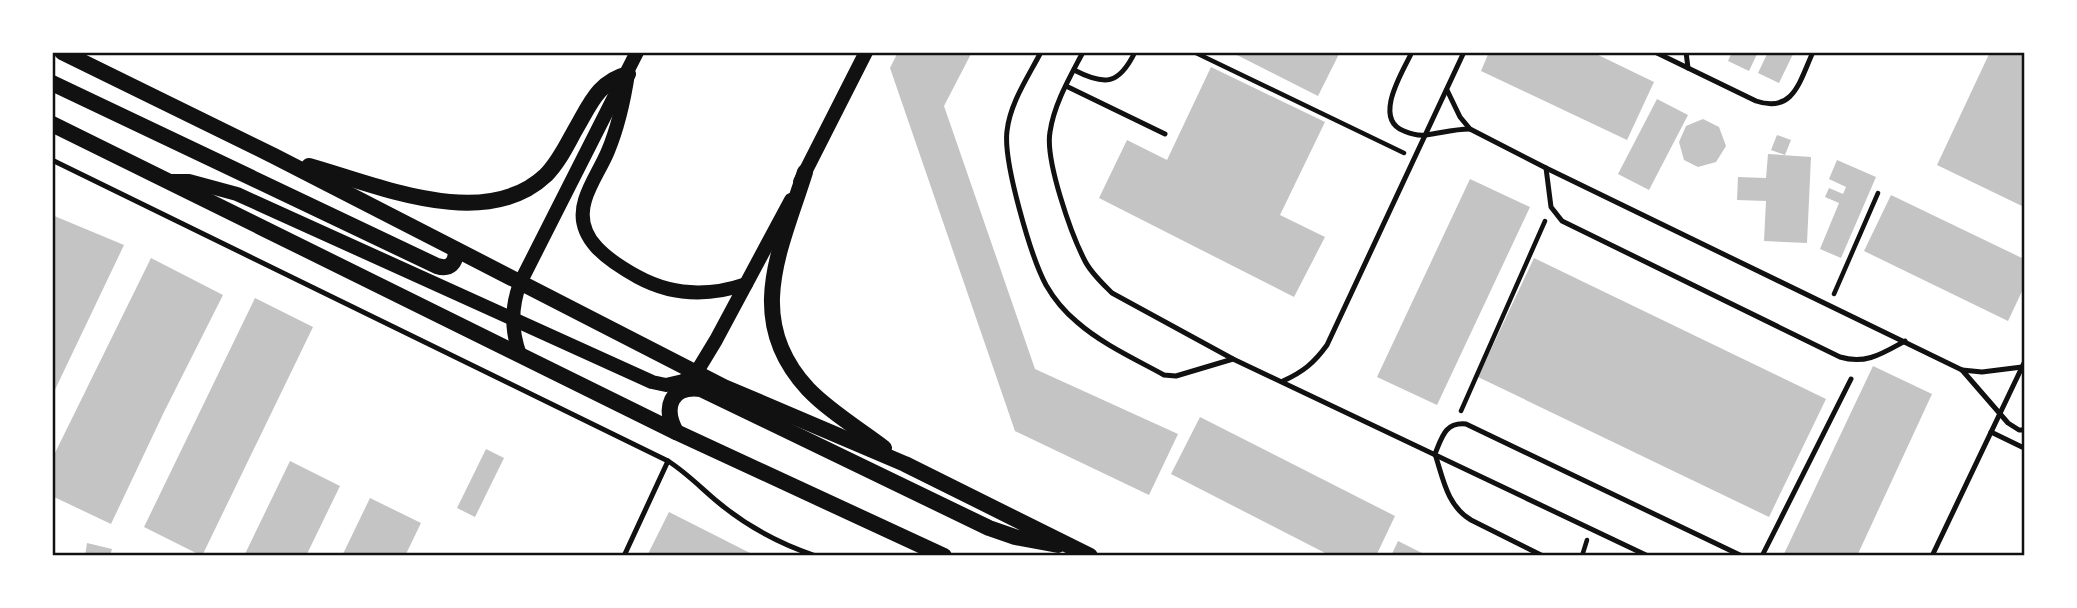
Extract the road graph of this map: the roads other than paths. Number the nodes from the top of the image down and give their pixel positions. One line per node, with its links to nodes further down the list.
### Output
1 (62, 52): 22 (main road)
2 (637, 52): 14 (main road)
3 (866, 52): 25 (main road)
4 (1041, 52): 33 (lane)
5 (1083, 52): 13 (lane)
6 (1135, 52): 13 (lane)
7 (1412, 52): 21 (lane)
8 (1464, 52): 17 (lane)
9 (1656, 52): 12 (lane)
10 (1686, 52): 12 (lane)
11 (1813, 52): 12 (lane)
12 (1688, 68)
13 (1074, 70): 16 (lane)
14 (628, 74): 22 (main road); 28 (main road); 29 (main road)
15 (52, 83): 27 (main road)
16 (1066, 86): 20 (lane); 33 (lane)
17 (1447, 90): 19 (lane); 21 (lane)
18 (52, 124): 26 (main road)
19 (1470, 129): 21 (lane); 24 (lane)
20 (1165, 134)
21 (1425, 135): 38 (lane)
22 (274, 156): 27 (main road)
23 (52, 160): 45 (lane)
24 (1546, 168): 31 (lane); 31 (lane)
25 (806, 172): 29 (main road); 46 (main road)
26 (170, 181): 30 (main road); 32 (main road)
27 (456, 250): 28 (main road)
28 (520, 283): 30 (main road); 36 (main road)
29 (746, 284): 36 (main road)
30 (513, 318): 32 (main road); 36 (main road)
31 (1905, 341): 35 (lane)
32 (520, 355): 41 (main road)
33 (1233, 359): 38 (lane)
34 (2023, 365): 35 (lane); 39 (lane)
35 (1962, 370): 39 (lane)
36 (696, 373): 46 (main road)
37 (1852, 379): 55 (lane)
38 (1283, 381): 44 (lane)
39 (2000, 414): 40 (lane); 42 (lane)
40 (2025, 430)
41 (676, 432): 47 (main road); 50 (main road)
42 (1991, 432): 43 (lane); 56 (lane)
43 (2025, 448)
44 (1435, 454): 52 (lane); 53 (lane); 54 (lane)
45 (668, 461): 48 (lane); 49 (lane)
46 (905, 464): 47 (main road)
47 (1071, 547): 51 (main road)
48 (624, 555)
49 (816, 555)
50 (944, 555)
51 (1090, 555)
52 (1543, 555)
53 (1648, 555)
54 (1742, 555)
55 (1762, 555)
56 (1932, 555)

